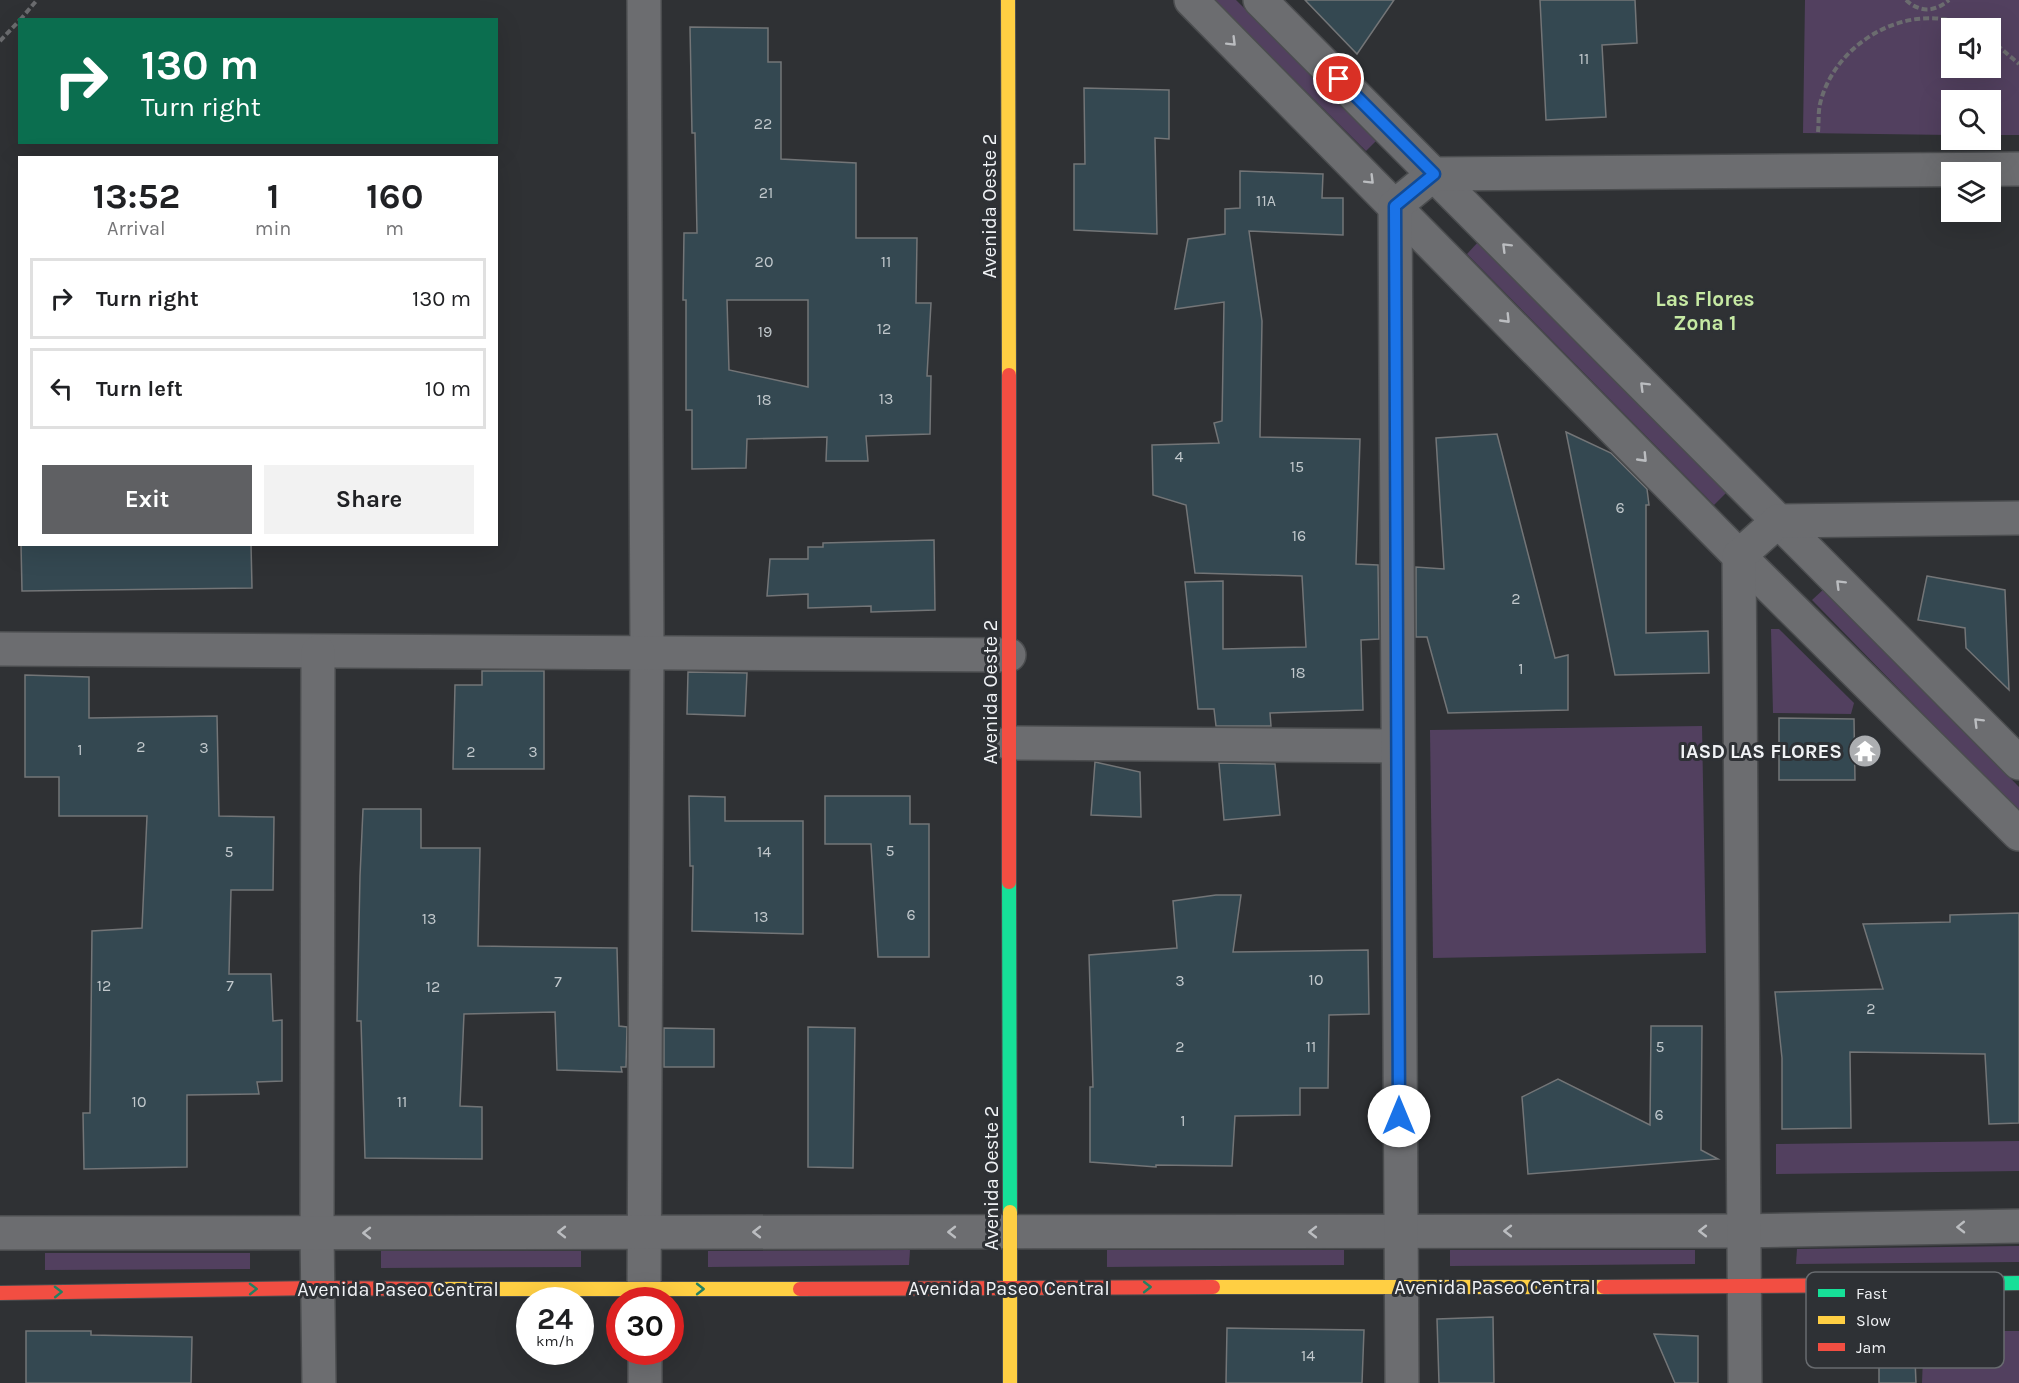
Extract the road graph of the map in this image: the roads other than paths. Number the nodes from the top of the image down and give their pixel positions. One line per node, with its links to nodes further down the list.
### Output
1 (644, 0): 13 (street)
2 (1008, 0): 14 (street, Avenida Oeste 2)
3 (1191, 0): 7 (street, one-way to 7)
4 (1260, 0): 6 (street)
5 (2019, 169): 6 (street)
6 (1434, 174): 7 (street); 9 (street, one-way to 6)
7 (1395, 206): 10 (street, one-way to 10); 16 (street)
8 (2019, 518): 9 (street)
9 (1778, 521): 10 (street); 17 (street, one-way to 9)
10 (1739, 556): 18 (street); 20 (street)
11 (0, 650): 12 (street)
12 (318, 652): 13 (street); 25 (street)
13 (647, 652): 14 (street); 21 (street)
14 (1010, 655): 15 (street, Avenida Oeste 2)
15 (1010, 743): 16 (street); 22 (street, Avenida Oeste 2)
16 (1397, 746): 23 (street)
17 (2019, 763)
18 (2019, 834)
19 (2019, 1226): 20 (street, one-way to 20)
20 (1743, 1231): 23 (street, one-way to 23); 32 (street)
21 (645, 1232): 22 (street, one-way to 21); 25 (street, one-way to 25); 29 (street)
22 (1010, 1232): 23 (street, one-way to 22); 30 (street, Avenida Oeste 2)
23 (1400, 1232): 31 (street)
24 (0, 1233): 25 (street)
25 (317, 1233): 33 (street)
26 (2004, 1283): 27 (street, Avenida Paseo Central)
27 (2019, 1283)
28 (1806, 1286): 32 (street, Avenida Paseo Central)
29 (644, 1287)
30 (1010, 1287): 31 (street, Avenida Paseo Central, one-way to 31); 36 (street, Avenida Paseo Central, one-way to 30); 40 (street, Avenida Oeste 2)
31 (1401, 1287): 32 (street, Avenida Paseo Central); 41 (street)
32 (1744, 1287): 42 (street)
33 (318, 1288): 34 (street, Avenida Paseo Central, one-way to 33); 35 (street, Avenida Paseo Central); 38 (street)
34 (0, 1293)
35 (606, 1294)
36 (684, 1294)
37 (645, 1365): 39 (street)
38 (319, 1383)
39 (645, 1383)
40 (1010, 1383)
41 (1402, 1383)
42 (1745, 1383)

